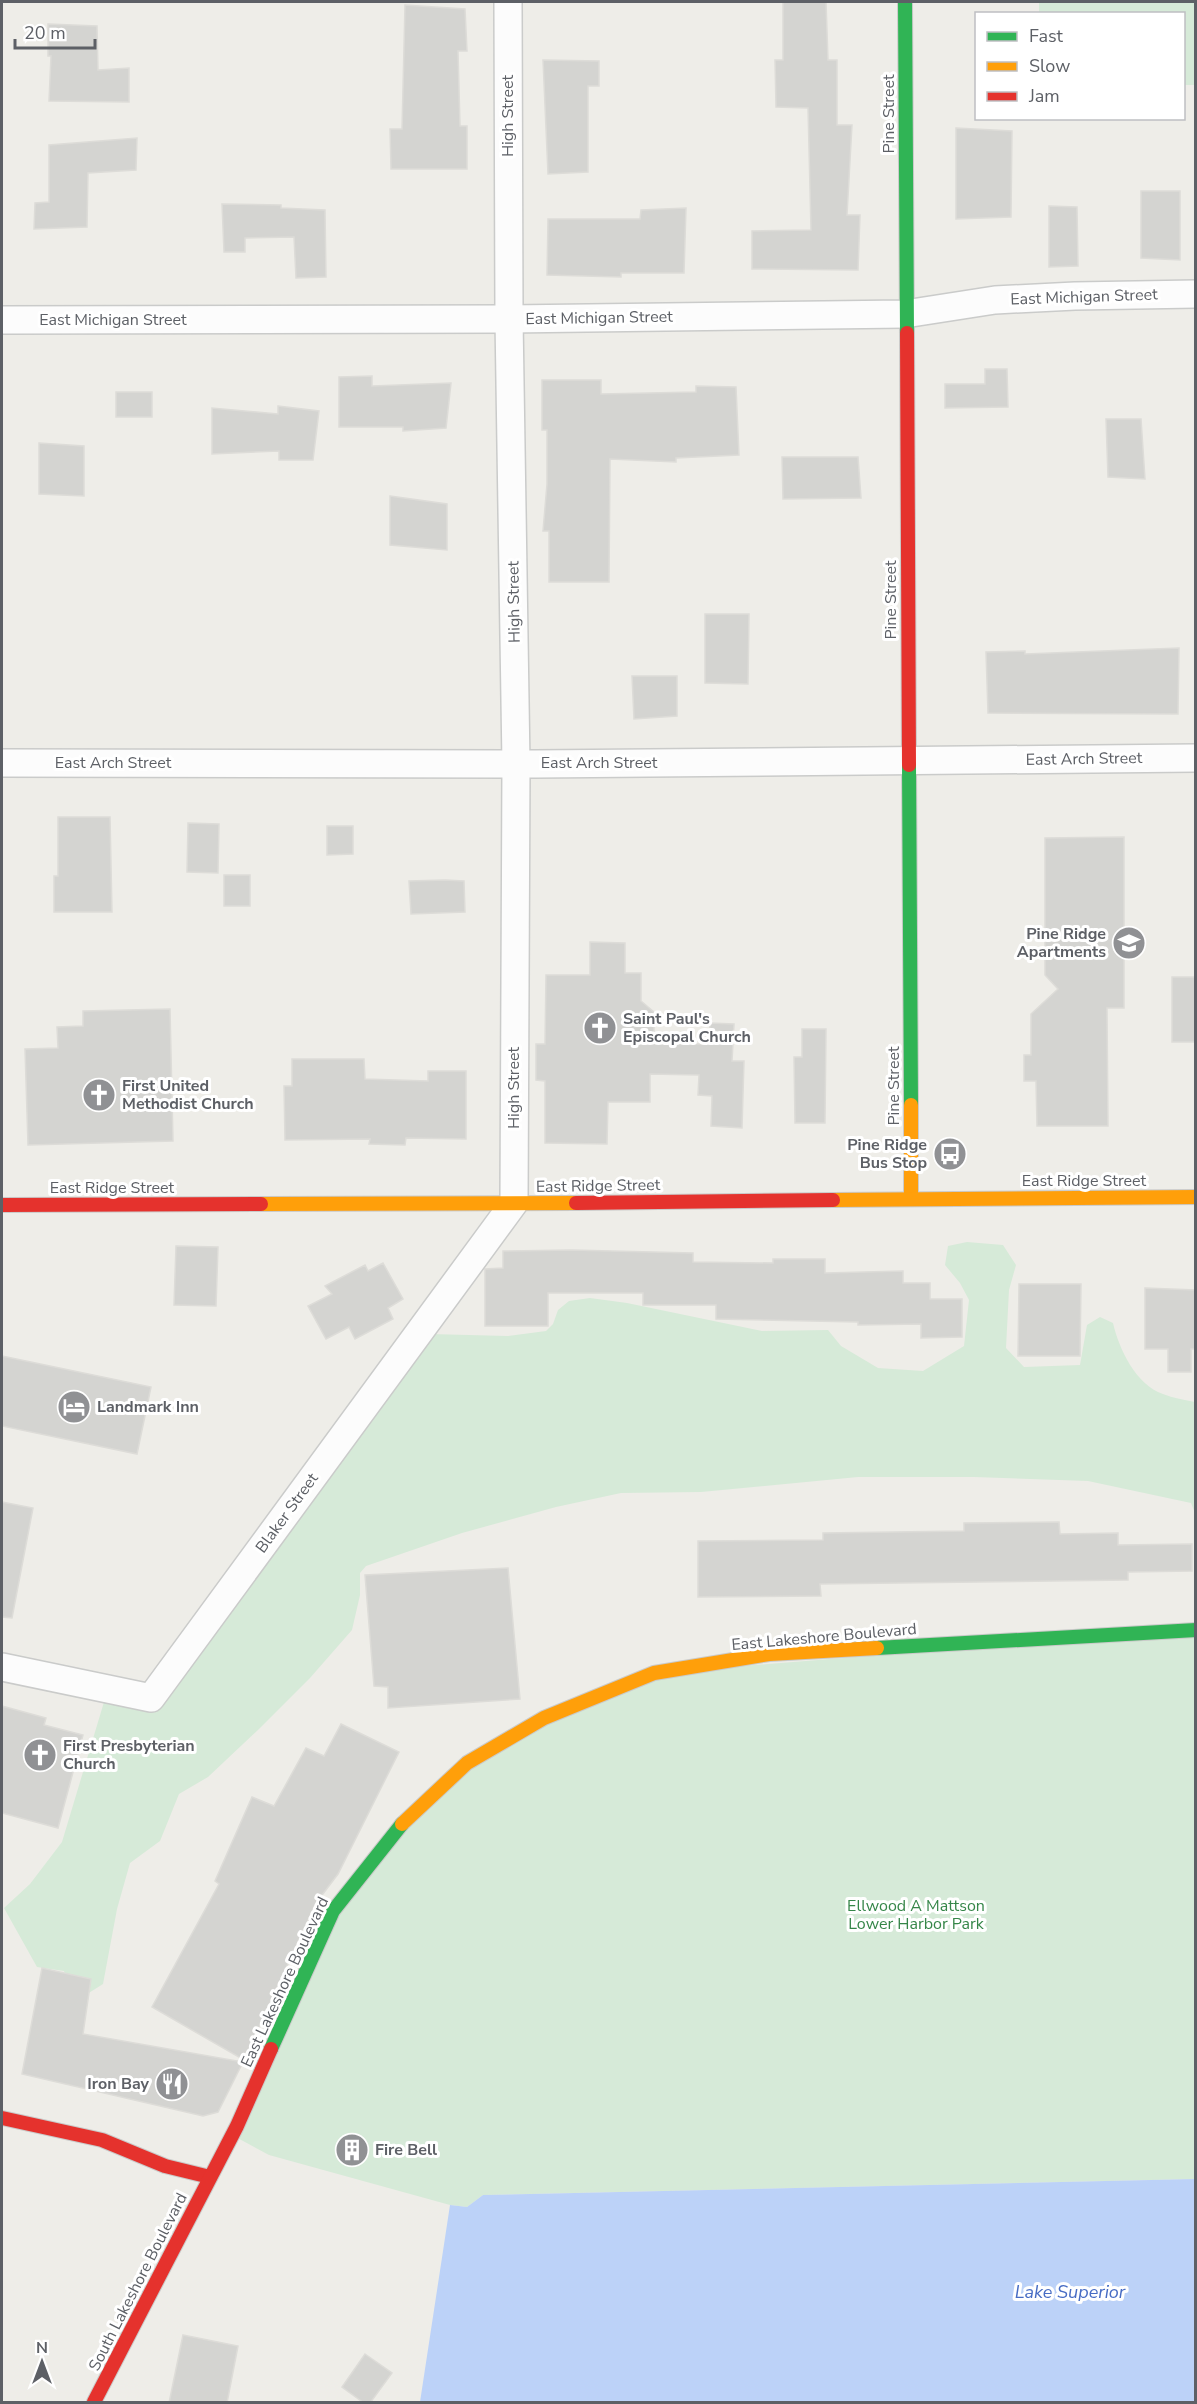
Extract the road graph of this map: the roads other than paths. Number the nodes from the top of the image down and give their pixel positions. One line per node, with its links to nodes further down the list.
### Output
1 (508, 2): 5 (street, High Street)
2 (904, 2): 4 (street, Pine Street)
3 (1196, 294): 4 (street, East Michigan Street)
4 (905, 314): 5 (street, East Michigan Street); 8 (street, Pine Street)
5 (509, 319): 6 (street, East Michigan Street); 10 (street, High Street)
6 (2, 320)
7 (1196, 758): 8 (street, East Arch Street)
8 (909, 761): 10 (street, East Arch Street); 12 (street, Pine Street)
9 (2, 763): 10 (street, East Arch Street)
10 (516, 764): 13 (street, High Street)
11 (1196, 1197): 12 (street, East Ridge Street)
12 (911, 1199): 13 (street, East Ridge Street)
13 (514, 1203): 14 (street, East Ridge Street); 16 (street, Blaker Street)
14 (2, 1205)
15 (1196, 1630): 18 (street, East Lakeshore Boulevard)
16 (2, 1667)
17 (2, 2118): 18 (street)
18 (210, 2177): 19 (street, South Lakeshore Boulevard)
19 (94, 2403)

